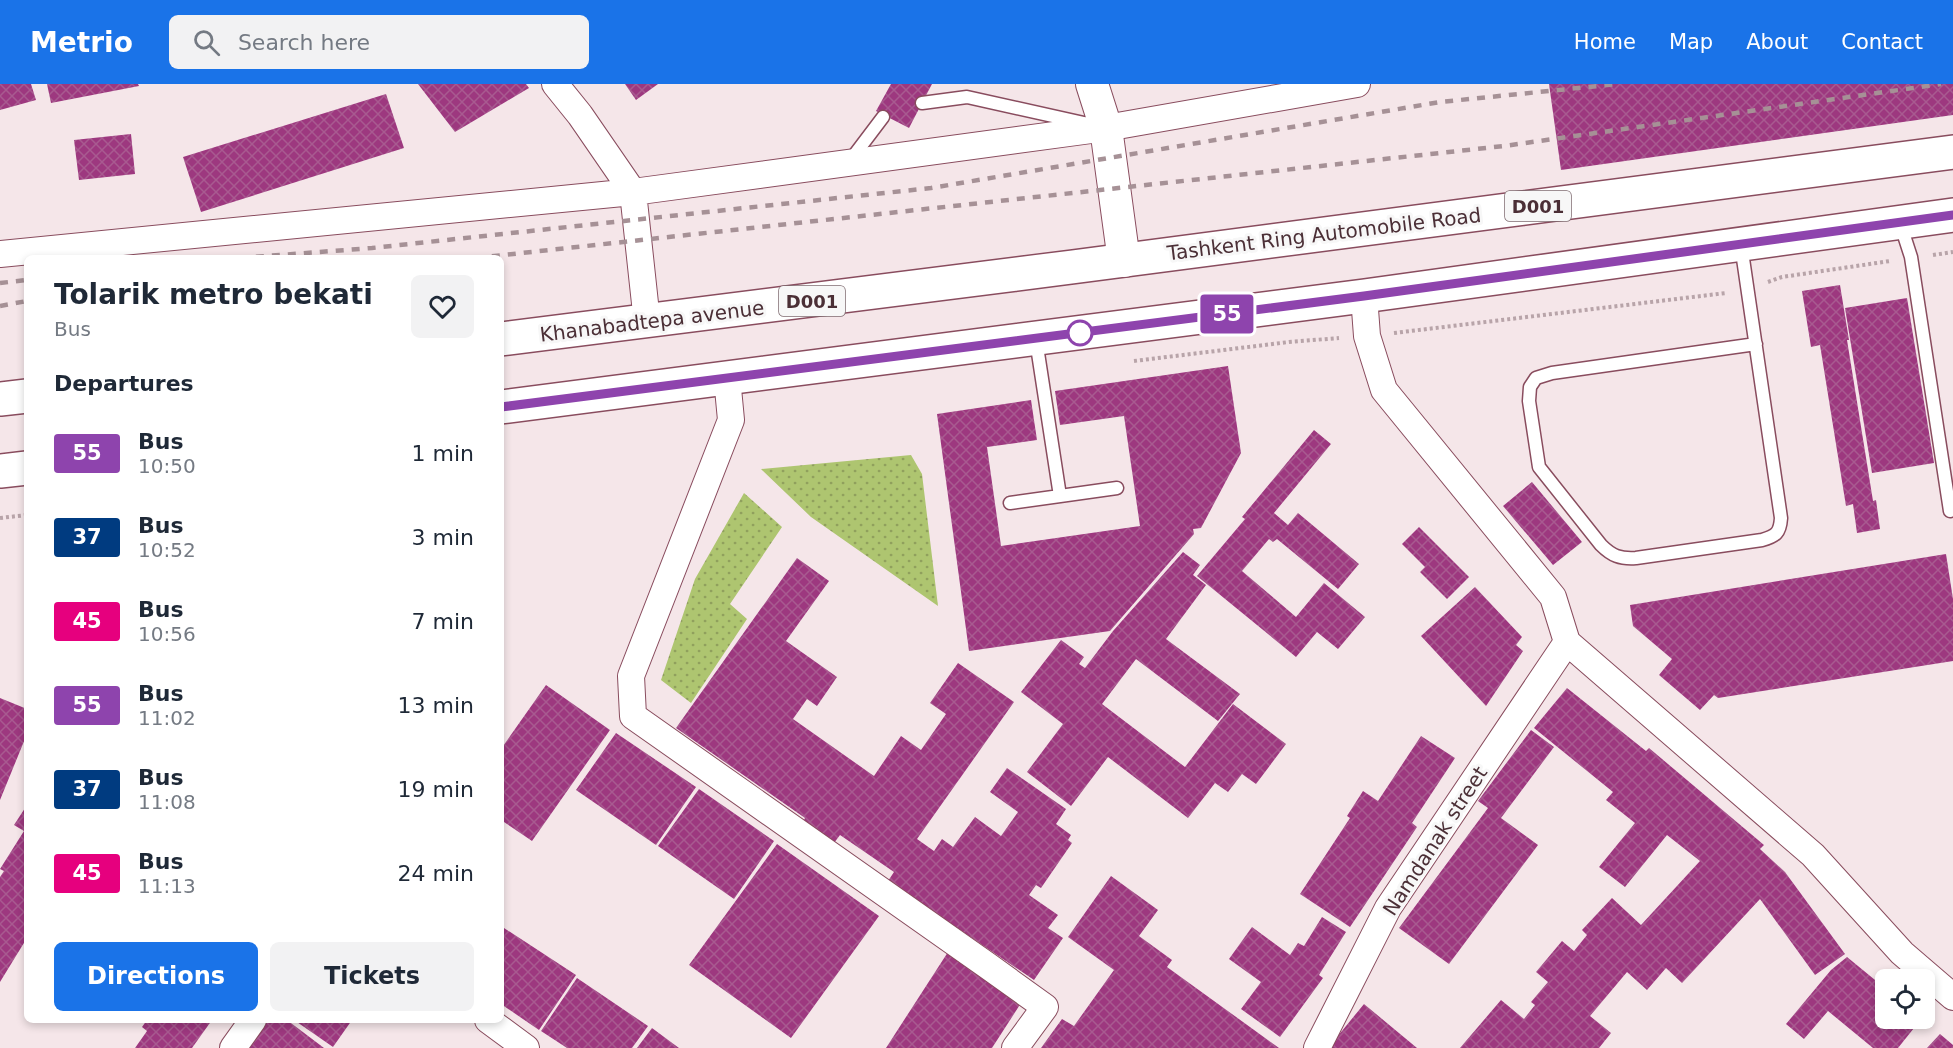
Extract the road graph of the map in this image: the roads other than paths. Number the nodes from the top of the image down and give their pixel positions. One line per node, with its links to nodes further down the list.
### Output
1 (555, 84): 9 (street)
2 (1092, 84): 6 (street)
3 (1357, 84): 6 (street)
4 (922, 103): 6 (lane)
5 (883, 117): 8 (lane)
6 (1106, 128): 8 (street); 14 (street)
7 (1953, 152): 14 (highway, Tashkent Ring Automobile Road / D001)
8 (849, 162): 9 (street)
9 (633, 192): 13 (street); 16 (street)
10 (1953, 215): 11 (highway)
11 (1900, 222): 12 (highway); 29 (lane)
12 (1741, 244): 15 (highway); 19 (lane)
13 (0, 254)
14 (1124, 261): 16 (highway, Khanabadtepa avenue / D001)
15 (1364, 296): 18 (highway); 30 (street)
16 (647, 322): 17 (highway, Khanabadtepa avenue / D001)
17 (504, 339)
18 (1036, 339): 20 (highway); 27 (lane)
19 (1756, 344): 19 (lane)
20 (727, 378): 23 (highway); 36 (street)
21 (24, 396): 22 (highway)
22 (0, 399)
23 (504, 407)
24 (24, 468): 25 (highway)
25 (0, 471)
26 (1117, 488): 27 (lane)
27 (1060, 496): 28 (lane)
28 (1010, 503)
29 (1950, 511)
30 (1567, 642): 31 (street); 37 (street, Namdanak street)
31 (1953, 997)
32 (251, 1023): 34 (street)
33 (492, 1023): 35 (street)
34 (233, 1048)
35 (526, 1048)
36 (1015, 1048)
37 (1317, 1048)

